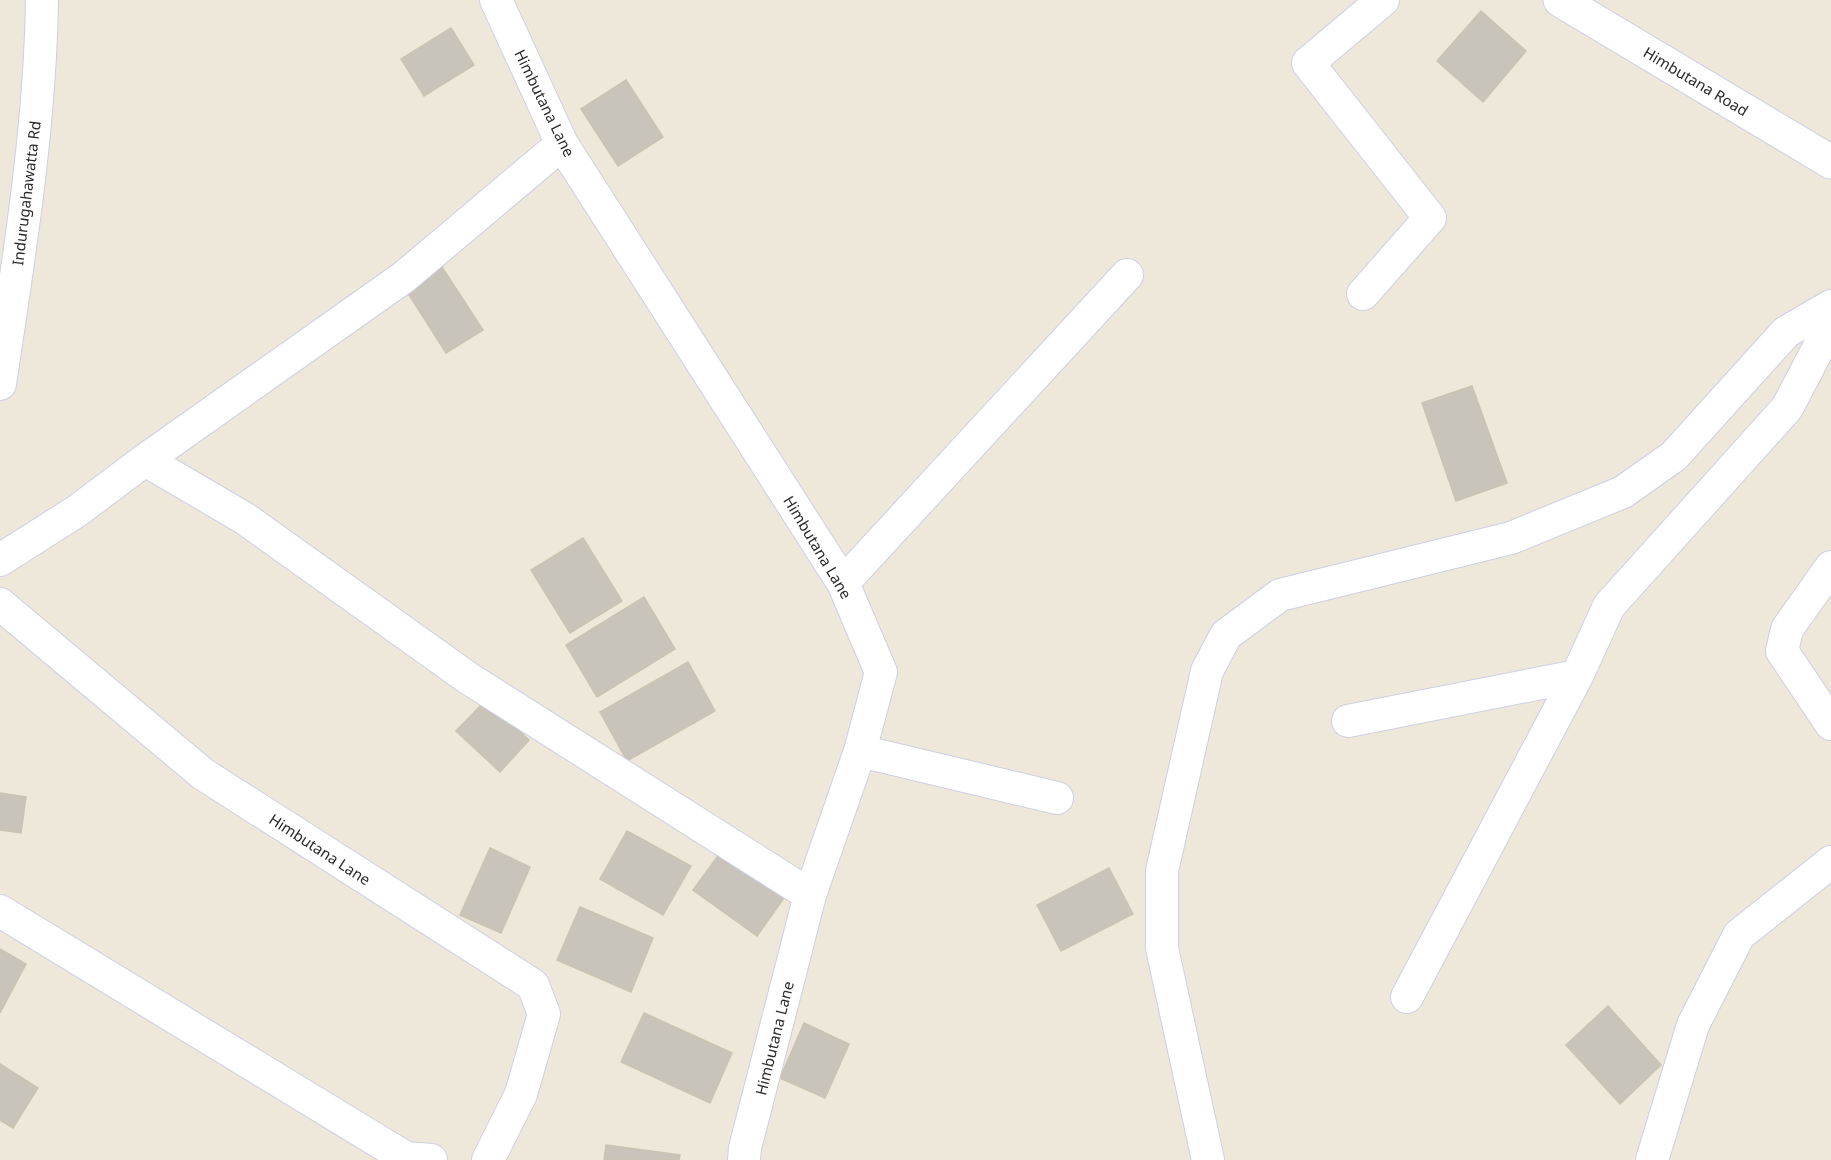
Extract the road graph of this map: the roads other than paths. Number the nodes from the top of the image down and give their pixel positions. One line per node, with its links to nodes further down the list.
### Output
1 (42, 0): 11 (street, Indurugahawatta Rd)
2 (496, 0): 5 (street, Himbutana Lane)
3 (1383, 0): 8 (street)
4 (1560, 0): 6 (street, Himbutana Road)
5 (562, 144): 12 (street); 15 (street, Himbutana Lane)
6 (1831, 162)
7 (1127, 275): 15 (street)
8 (1363, 294)
9 (1831, 306): 29 (street)
10 (1831, 324): 17 (street)
11 (0, 384)
12 (145, 460): 13 (street); 23 (street)
13 (0, 560)
14 (1831, 567): 19 (street)
15 (843, 583): 20 (street, Himbutana Lane)
16 (0, 604): 28 (street, Himbutana Lane)
17 (1577, 676): 18 (street); 25 (street)
18 (1348, 721)
19 (1831, 724)
20 (860, 751): 21 (street); 23 (street, Himbutana Lane)
21 (1057, 798)
22 (1831, 862): 30 (street)
23 (810, 895): 26 (street, Himbutana Lane)
24 (0, 911): 27 (street)
25 (1407, 997)
26 (745, 1154)
27 (431, 1160)
28 (488, 1160)
29 (1208, 1160)
30 (1652, 1160)

